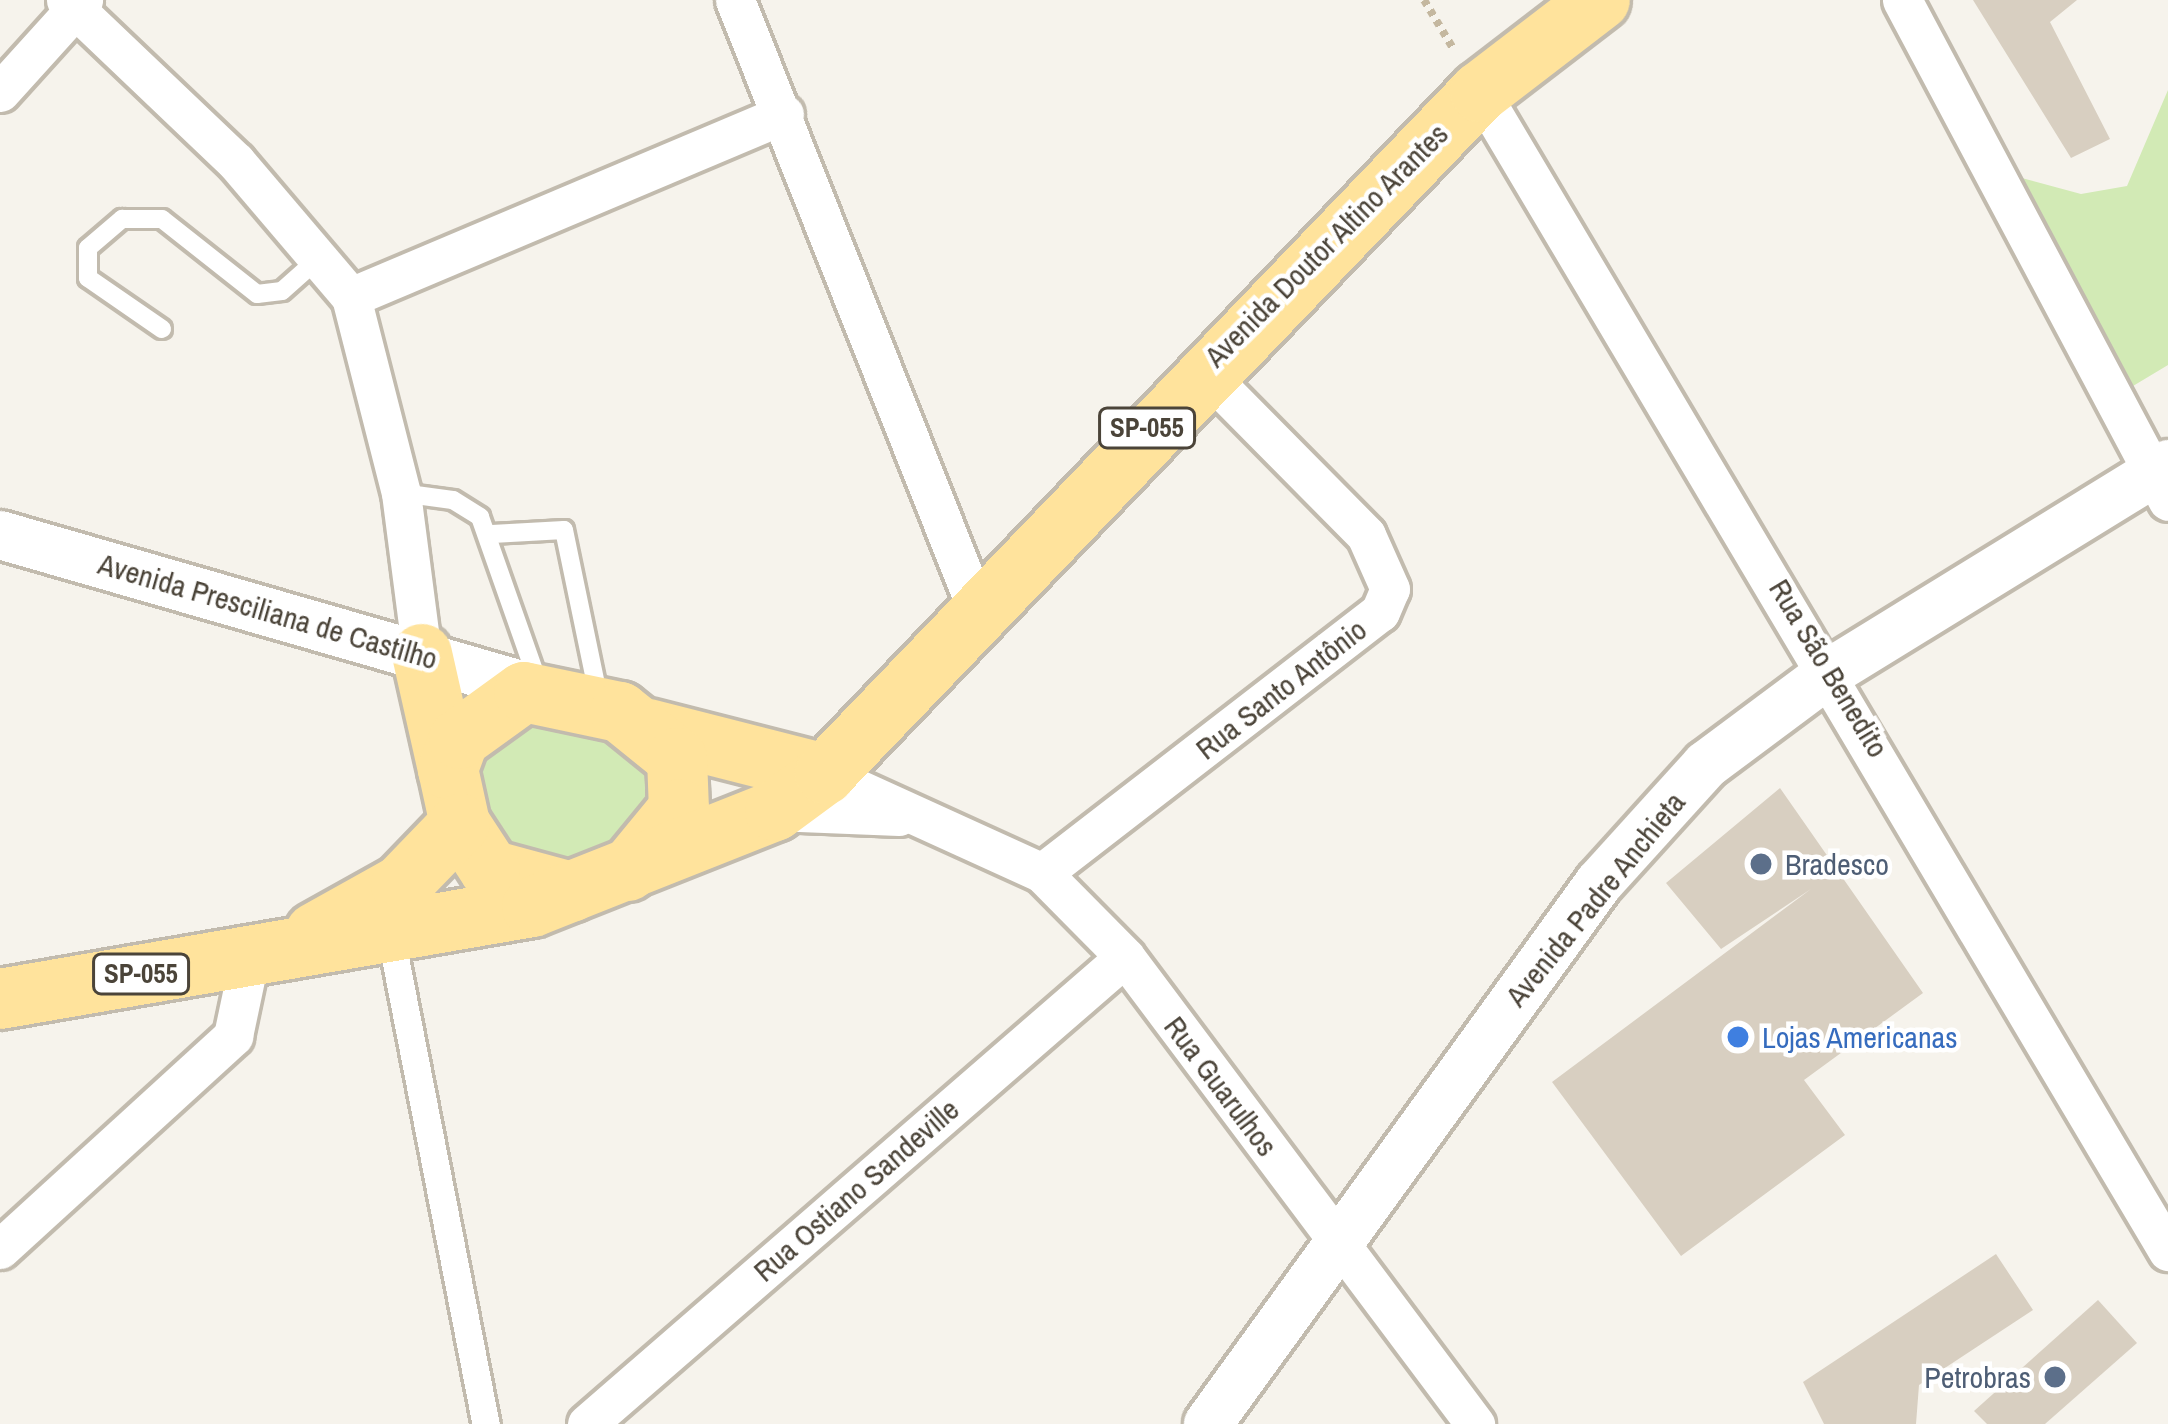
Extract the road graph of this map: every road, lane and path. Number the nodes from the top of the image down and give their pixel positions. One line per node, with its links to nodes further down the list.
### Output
1 (735, 0): 7 (street)
2 (1600, 0): 6 (main road, Avenida Doutor Altino Arantes / SP-055)
3 (1902, 0): 12 (street)
4 (74, 2): 5 (street); 8 (street)
5 (0, 92)
6 (1480, 92): 11 (main road, Avenida Doutor Altino Arantes / SP-055); 18 (street, Rua São Benedito)
7 (784, 114): 9 (street); 16 (street)
8 (319, 259): 9 (street); 10 (lane)
9 (352, 297): 13 (street)
10 (162, 328)
11 (1202, 369): 16 (main road, Avenida Doutor Altino Arantes / SP-055); 25 (street, Rua Santo Antônio)
12 (2163, 479): 18 (street, Avenida Padre Anchieta)
13 (401, 493): 14 (lane); 17 (street)
14 (492, 534): 19 (lane); 20 (lane)
15 (0, 536): 17 (street, Avenida Presciliana de Castilho)
16 (977, 609): 21 (main road, Avenida Doutor Altino Arantes / SP-055)
17 (422, 654): 19 (street, Avenida Presciliana de Castilho); 22 (main road)
18 (1832, 671): 31 (street, Avenida Padre Anchieta); 33 (street, Rua São Benedito)
19 (537, 689): 20 (main road); 22 (main road, SP-055)
20 (625, 717): 21 (main road); 26 (main road)
21 (825, 773): 23 (main road, SP-055); 24 (street, Rua Guarulhos)
22 (454, 796): 26 (main road); 28 (main road, SP-055)
23 (776, 811): 24 (street); 26 (main road, SP-055)
24 (910, 815): 25 (street, Rua Guarulhos)
25 (1042, 873): 29 (street, Rua Guarulhos)
26 (599, 886): 27 (main road, SP-055)
27 (391, 937): 28 (main road, SP-055); 34 (street)
28 (266, 952): 30 (main road, SP-055); 32 (street)
29 (1125, 957): 31 (street, Rua Guarulhos); 35 (street, Rua Ostiano Sandeville)
30 (0, 999)
31 (1335, 1238): 36 (street, Avenida Padre Anchieta); 37 (street, Rua Guarulhos)
32 (0, 1250)
33 (2168, 1251)
34 (486, 1424)
35 (587, 1424)
36 (1208, 1424)
37 (1475, 1424)

